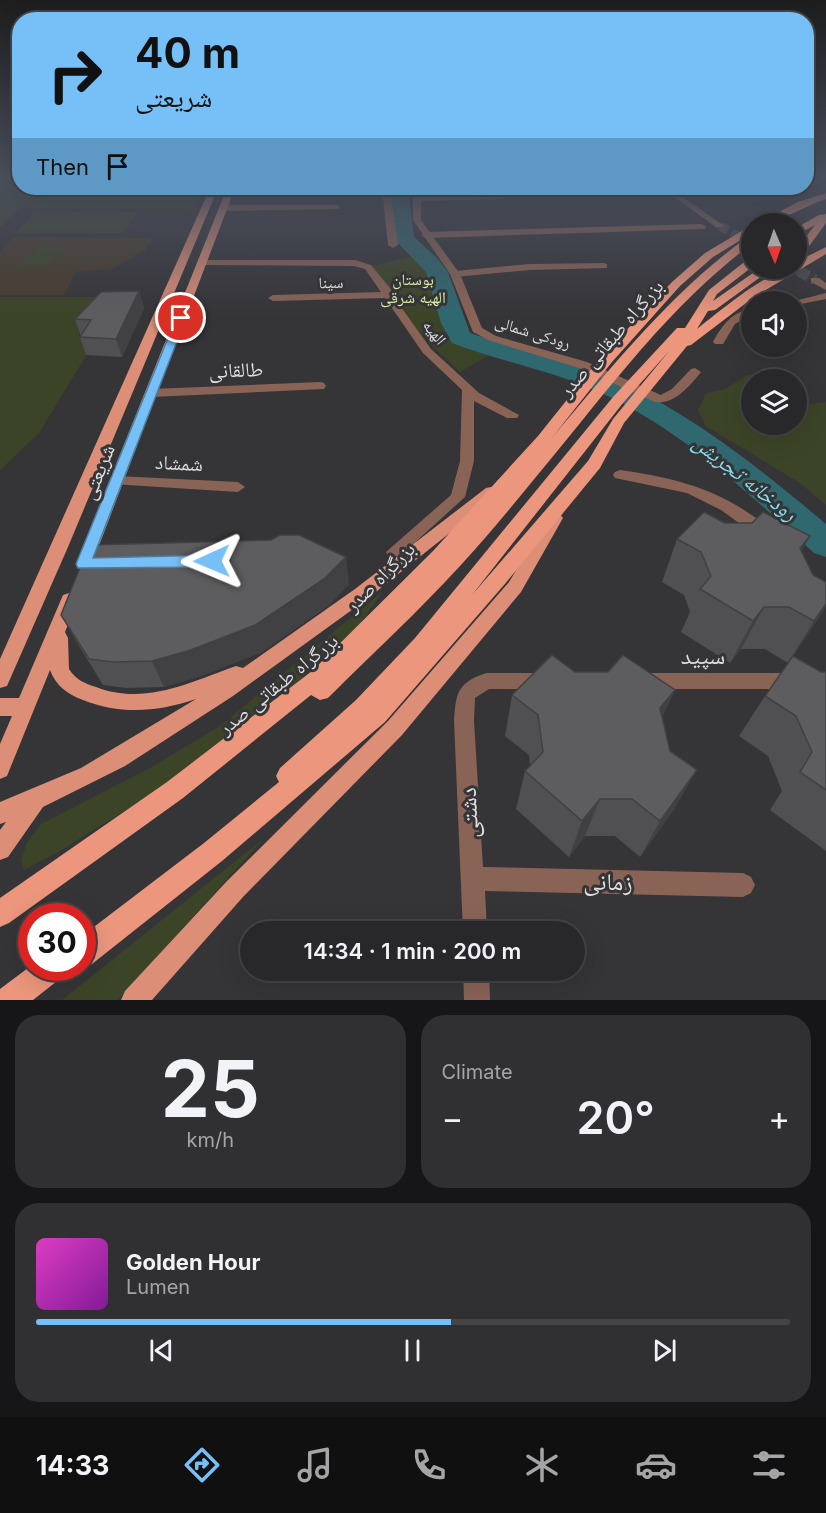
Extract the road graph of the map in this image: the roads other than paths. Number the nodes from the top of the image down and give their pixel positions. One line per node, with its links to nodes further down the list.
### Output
1 (199, 224): 49 (main road, شریعتی)
2 (216, 224): 18 (main road, شریعتی)
3 (390, 224): 14 (street)
4 (419, 224): 9 (street, رودکی شمالی)
5 (717, 224): 7 (street)
6 (820, 224): 12 (highway)
7 (720, 226)
8 (702, 227): 9 (street)
9 (425, 235): 21 (street, رودکی شمالی)
10 (741, 235): 38 (highway, بزرگراه صدر)
11 (826, 235): 13 (highway)
12 (807, 239)
13 (807, 244)
14 (393, 245)
15 (741, 248): 63 (highway, بزرگراه طبقاتی صدر)
16 (826, 250): 17 (highway)
17 (807, 261)
18 (202, 263): 26 (street, الهیه); 36 (main road, شریعتی)
19 (604, 266): 21 (street)
20 (741, 270): 32 (highway)
21 (455, 274): 33 (street, رودکی شمالی)
22 (752, 279): 64 (highway)
23 (777, 279): 32 (highway)
24 (815, 280): 25 (street)
25 (826, 287)
26 (390, 295): 28 (street, سینا); 35 (street, الهیه)
27 (826, 296): 29 (street)
28 (273, 298)
29 (807, 300)
30 (741, 313): 31 (street)
31 (719, 342)
32 (679, 348): 42 (highway)
33 (694, 372)
34 (320, 386): 36 (street, طالقانی)
35 (468, 390): 37 (street, الهیه); 44 (street)
36 (152, 393): 40 (main road, شریعتی)
37 (512, 415)
38 (512, 474): 48 (main road); 61 (highway, بزرگراه صدر)
39 (620, 475): 43 (street)
40 (117, 481): 41 (street, شمشاد); 46 (main road, شریعتی)
41 (238, 487)
42 (570, 493): 65 (highway); 71 (main road)
43 (781, 548)
44 (393, 552)
45 (106, 564): 46 (street)
46 (80, 574): 47 (main road, شریعتی)
47 (60, 624): 48 (main road); 54 (main road, شریعتی)
48 (282, 652): 56 (main road)
49 (0, 680)
50 (567, 681): 59 (street, دشتی)
51 (625, 681): 52 (street, سپید)
52 (799, 681)
53 (0, 707): 54 (main road)
54 (25, 707): 55 (main road, شریعتی)
55 (0, 769)
56 (35, 801): 57 (main road); 58 (main road)
57 (0, 813)
58 (0, 849)
59 (473, 879): 60 (street, زمانی); 62 (street, دشتی)
60 (744, 885)
61 (0, 914)
62 (475, 921)
63 (0, 923)
64 (96, 932)
65 (96, 943)
66 (34, 981): 69 (highway)
67 (49, 981): 70 (highway)
68 (476, 981): 72 (street)
69 (9, 1000)
70 (24, 1000)
71 (134, 1000)
72 (477, 1000)

